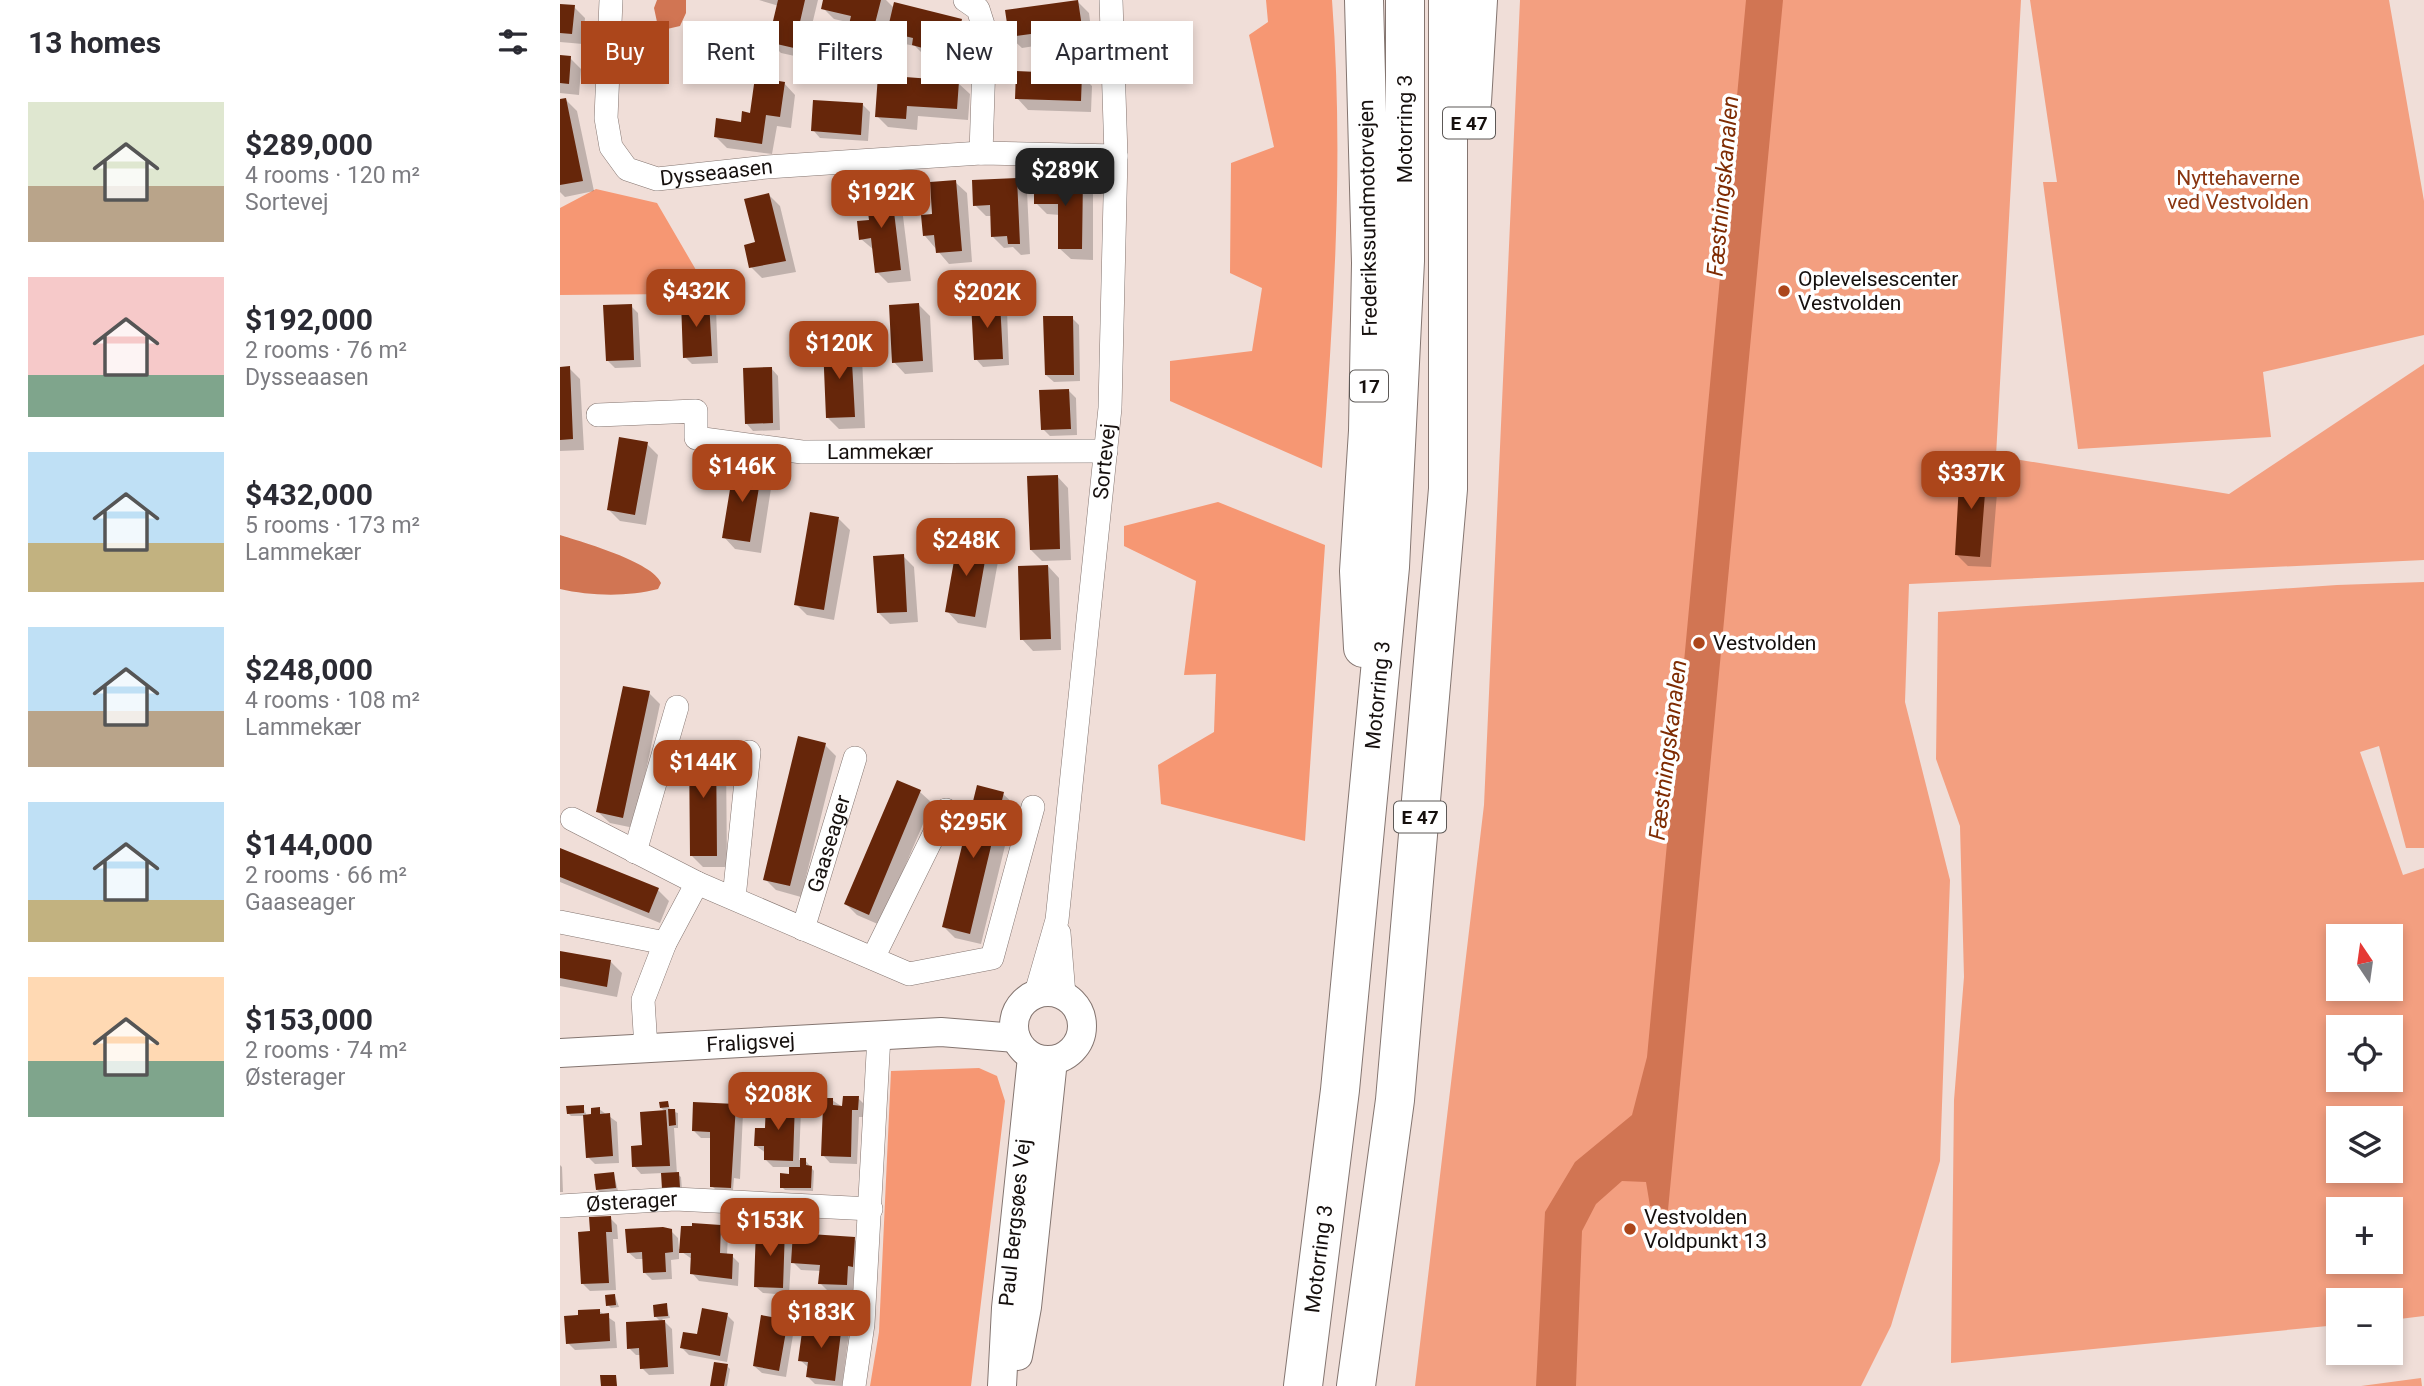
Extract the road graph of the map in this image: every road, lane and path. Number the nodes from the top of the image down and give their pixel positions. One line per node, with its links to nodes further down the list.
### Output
1 (611, 0): 8 (street, Dysseaasen)
2 (965, 0): 8 (street)
3 (1111, 0): 9 (street, Sortevej)
4 (1364, 0): 16 (highway, Frederikssundmotorvejen / 17)
5 (1405, 0): 16 (highway, Motorring 3 / E 47)
6 (1448, 0): 10 (highway)
7 (1478, 0): 10 (highway, E 47)
8 (981, 153): 9 (street, Dysseaasen)
9 (1116, 156): 12 (street, Sortevej)
10 (1451, 246): 37 (highway, E 47)
11 (598, 415): 12 (street, Lammekær)
12 (1106, 451): 27 (street, Sortevej)
13 (677, 706): 20 (street)
14 (749, 752): 22 (street)
15 (855, 758): 24 (street, Gaaseager)
16 (1371, 771): 36 (highway, Motorring 3 / E 47)
17 (1033, 807): 26 (street)
18 (946, 810): 26 (street)
19 (572, 819): 20 (street)
20 (635, 852): 21 (street)
21 (697, 883): 22 (street); 25 (street)
22 (734, 898): 24 (street)
23 (560, 922): 25 (street)
24 (803, 929): 26 (street)
25 (665, 943): 29 (street)
26 (873, 958)
27 (1036, 1026): 28 (street, Fraligsvej); 34 (street, Paul Bergsøes Vej); 35 (street, Paul Bergsøes Vej)
28 (879, 1036): 29 (street, Fraligsvej); 32 (street)
29 (646, 1048): 30 (street, Fraligsvej)
30 (560, 1053)
31 (560, 1206): 32 (street, Østerager)
32 (871, 1209): 33 (street)
33 (854, 1386)
34 (1002, 1386)
35 (1012, 1386)
36 (1303, 1386)
37 (1356, 1386)

